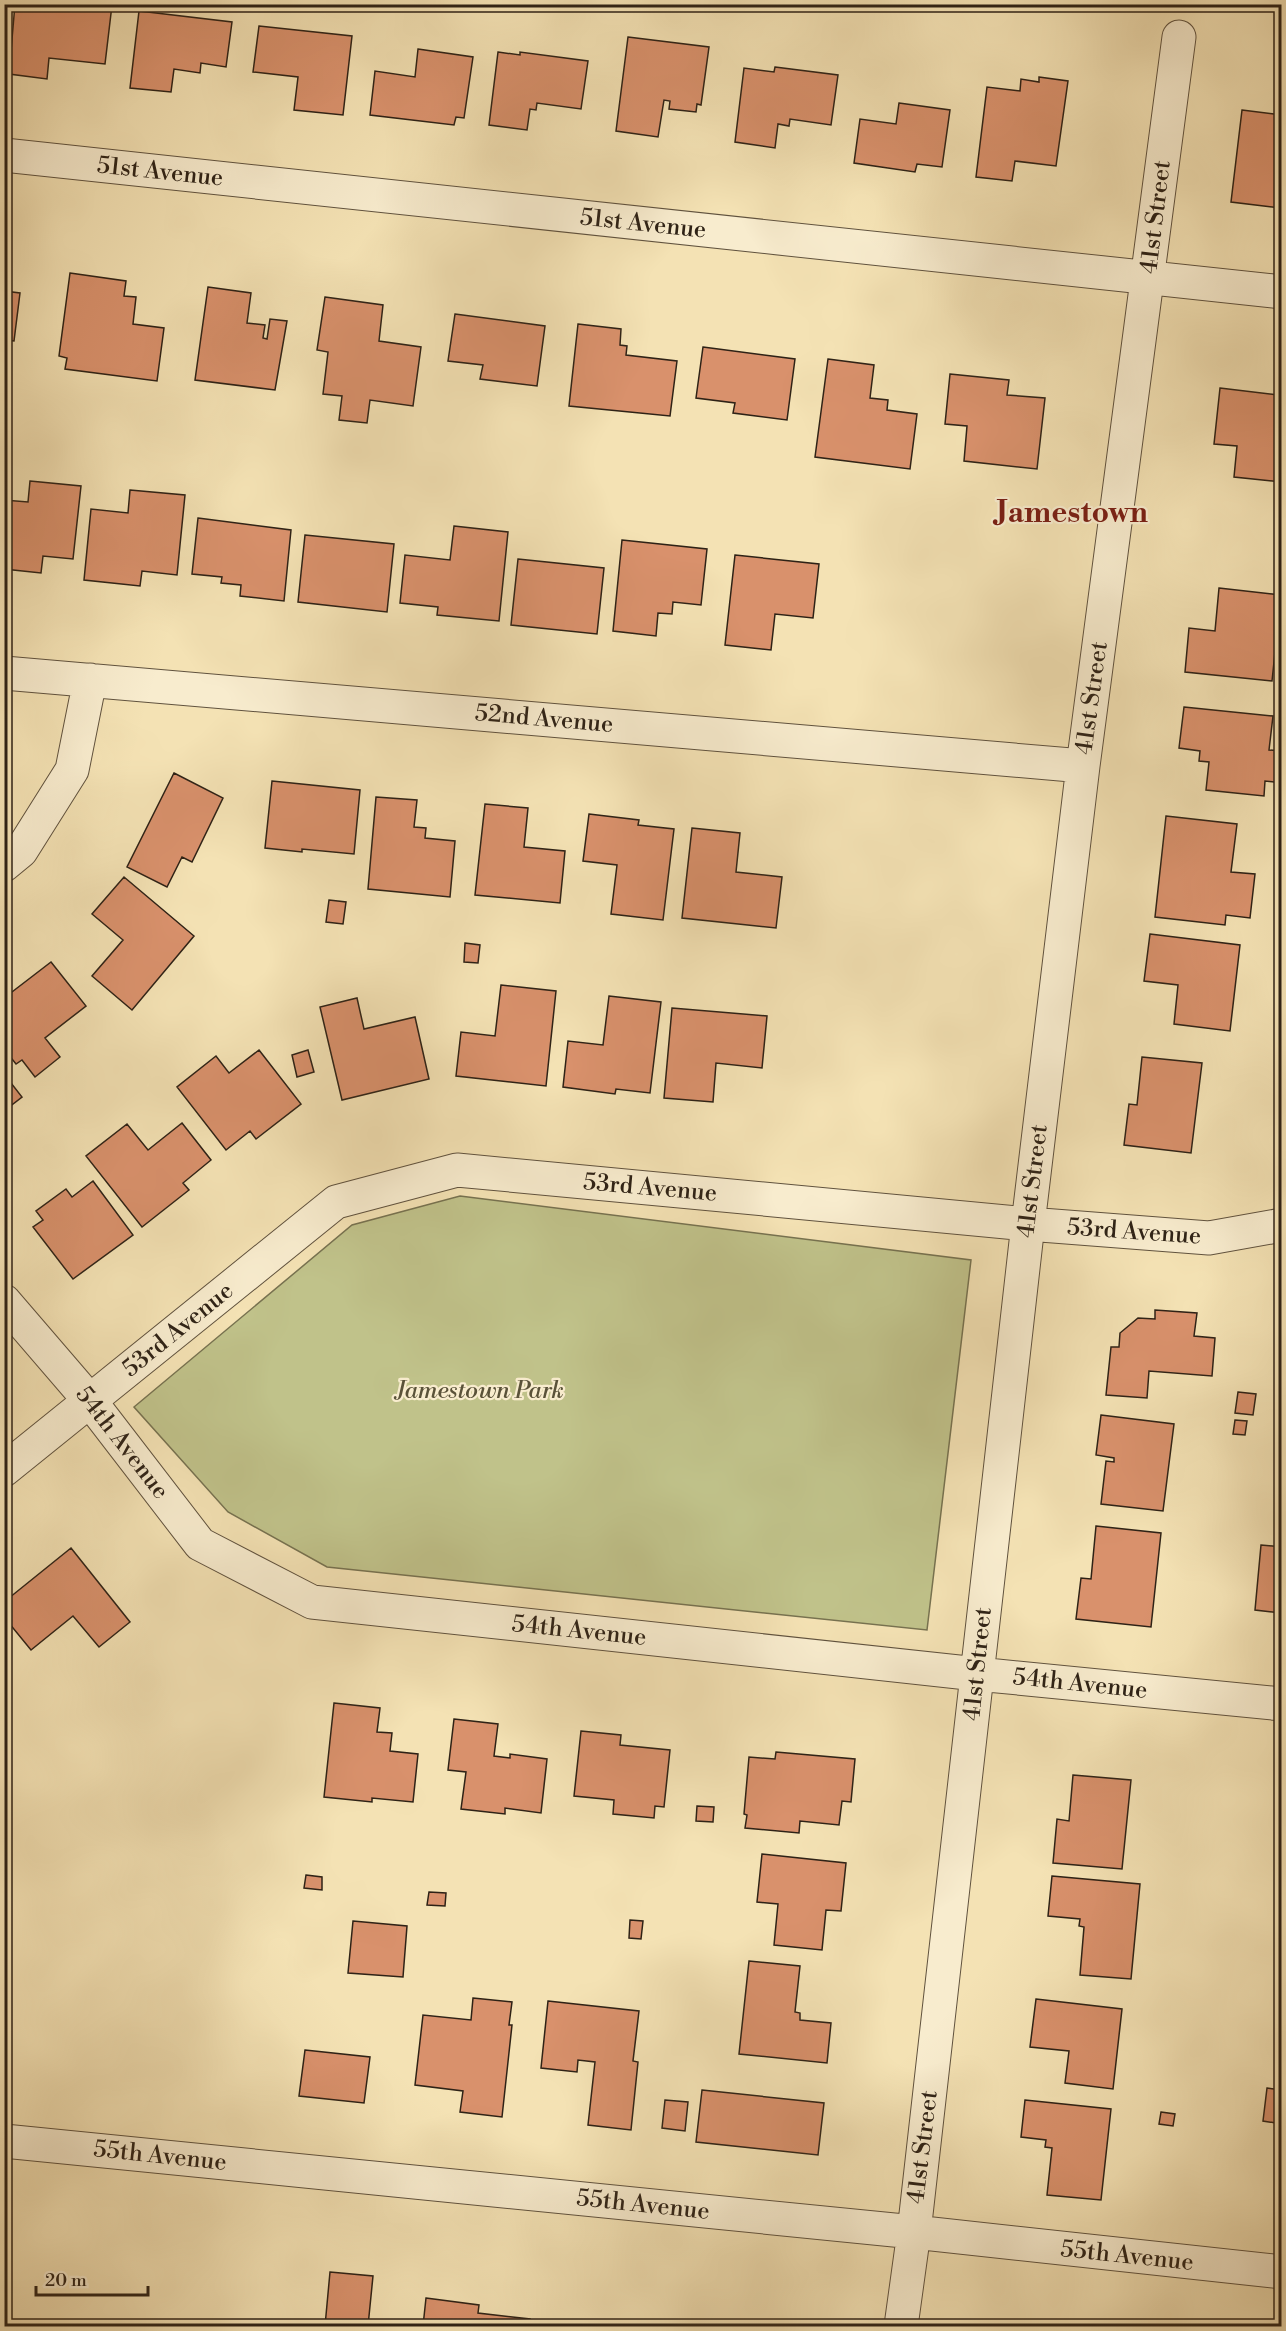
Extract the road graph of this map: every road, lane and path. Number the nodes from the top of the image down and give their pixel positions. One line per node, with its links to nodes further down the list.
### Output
1 (1179, 37): 3 (street, 41st Street)
2 (4, 155): 3 (street, 51st Avenue)
3 (1149, 278): 4 (street, 51st Avenue); 7 (street, 41st Street)
4 (1281, 292)
5 (4, 673): 6 (street, 52nd Avenue)
6 (90, 680): 7 (street, 52nd Avenue); 8 (street)
7 (1083, 766): 9 (street, 41st Street)
8 (4, 865)
9 (1028, 1224): 10 (street, 53rd Avenue); 12 (street, 53rd Avenue); 14 (street, 41st Street)
10 (1281, 1225)
11 (4, 1301): 12 (street, 54th Avenue)
12 (90, 1401): 13 (street, 53rd Avenue); 14 (street, 54th Avenue)
13 (4, 1470)
14 (977, 1674): 15 (street, 54th Avenue); 17 (street, 41st Street)
15 (1281, 1704)
16 (4, 2141): 17 (street, 55th Avenue)
17 (914, 2232): 18 (street, 55th Avenue); 19 (street, 41st Street)
18 (1281, 2272)
19 (901, 2326)

